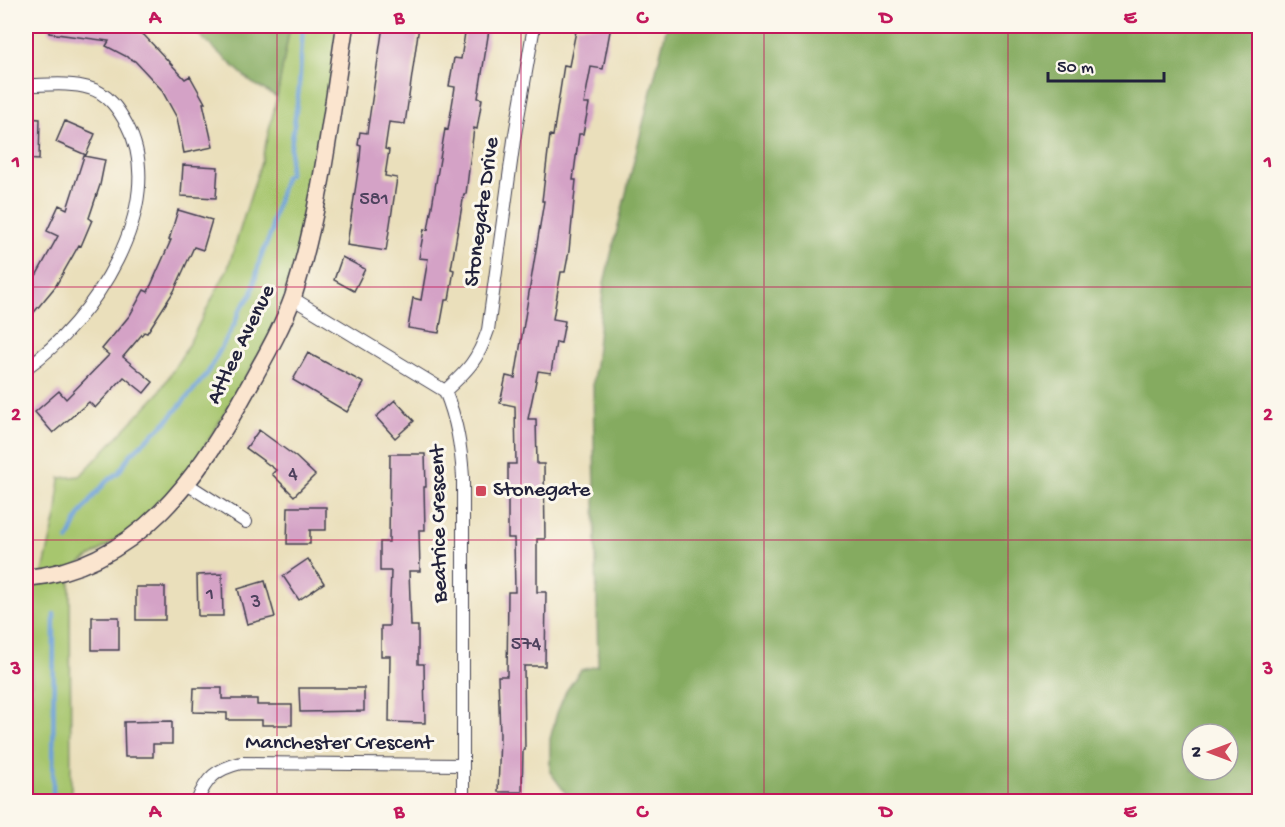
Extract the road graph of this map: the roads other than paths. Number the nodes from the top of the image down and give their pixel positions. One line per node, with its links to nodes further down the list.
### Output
1 (345, 26): 4 (street, Attlee Avenue)
2 (534, 26): 6 (street, Stonegate Drive)
3 (26, 85): 5 (street)
4 (292, 298): 6 (street); 7 (street, Attlee Avenue)
5 (26, 368)
6 (445, 391): 10 (street, Beatrice Crescent)
7 (187, 484): 8 (street); 9 (street, Attlee Avenue)
8 (246, 522)
9 (26, 578)
10 (463, 765): 11 (street, Manchester Crescent); 12 (street, Beatrice Crescent)
11 (197, 801)
12 (463, 801)

